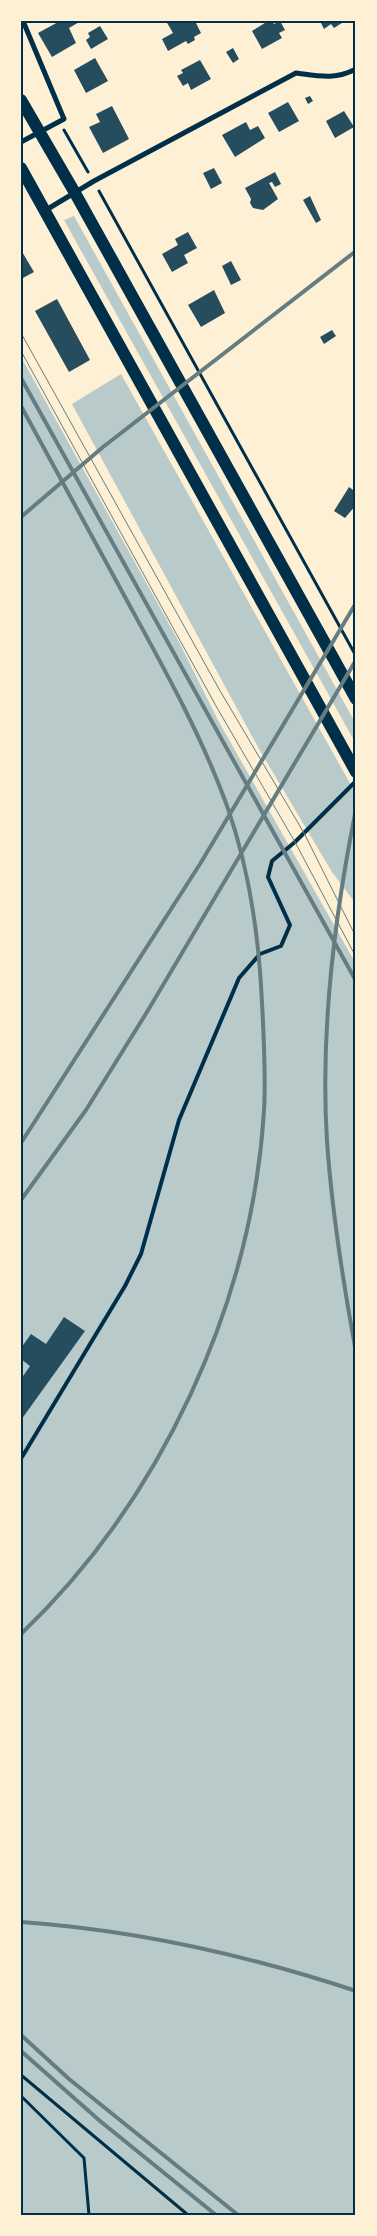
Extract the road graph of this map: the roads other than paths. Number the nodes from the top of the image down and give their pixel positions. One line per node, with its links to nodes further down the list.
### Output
1 (23, 21): 4 (street)
2 (356, 69): 7 (street)
3 (21, 100): 4 (main road)
4 (40, 133): 5 (street); 7 (main road)
5 (21, 142)
6 (21, 168): 8 (main road)
7 (75, 193): 8 (street); 9 (main road)
8 (45, 210): 10 (main road)
9 (356, 699)
10 (356, 772)
11 (356, 781): 12 (lane)
12 (22, 1457)

